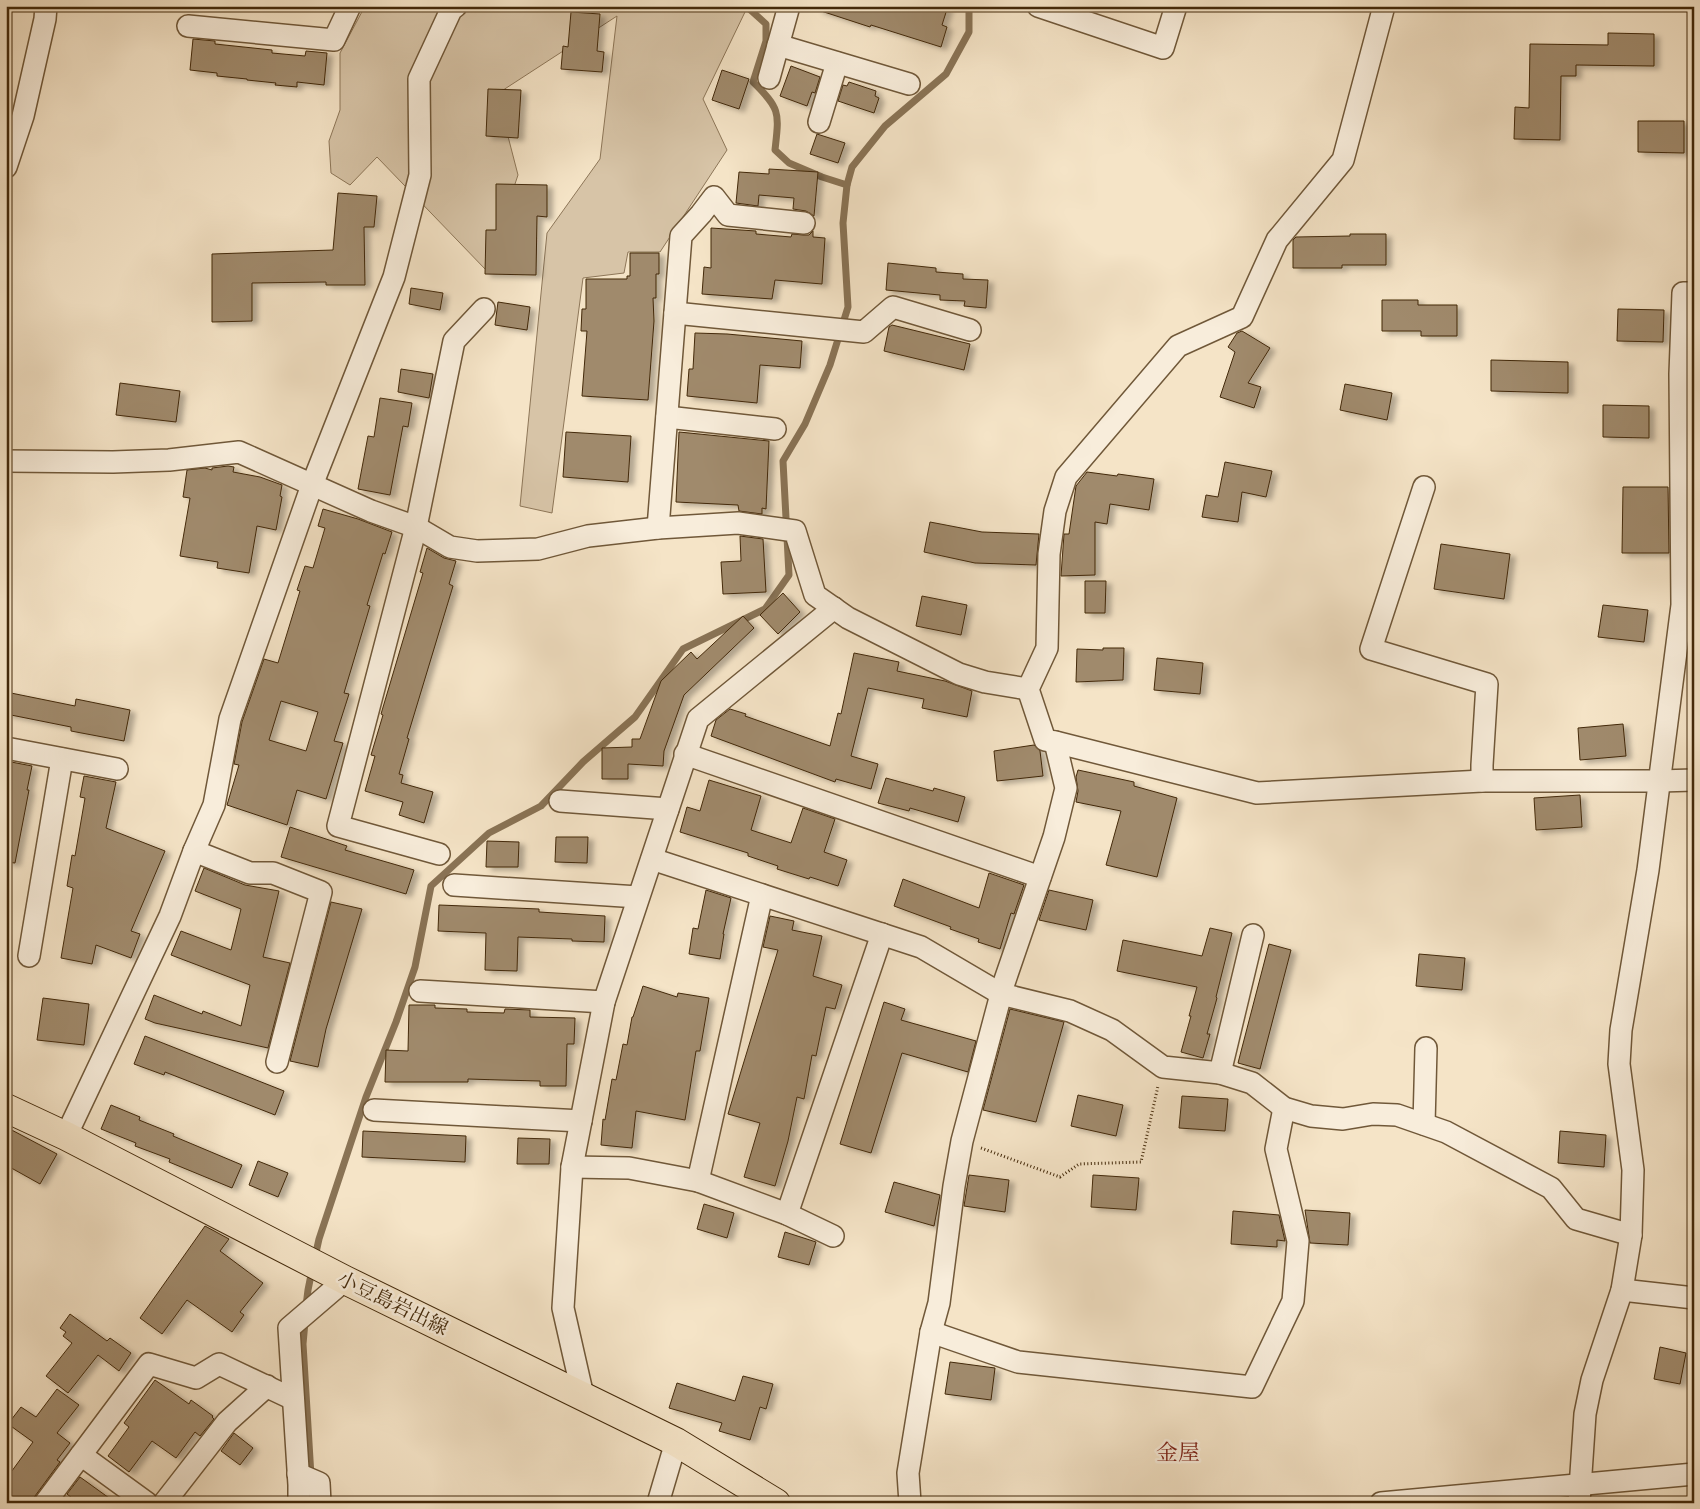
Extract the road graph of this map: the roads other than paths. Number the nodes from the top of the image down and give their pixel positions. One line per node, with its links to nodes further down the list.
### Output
1 (46, 6): 14 (street)
2 (350, 6): 8 (street)
3 (789, 6): 9 (street)
4 (1038, 6): 5 (street)
5 (1176, 6)
6 (1384, 6): 29 (street)
7 (451, 8): 24 (street)
8 (188, 26)
9 (778, 45): 10 (street); 11 (street)
10 (838, 63): 12 (street); 13 (street)
11 (769, 78)
12 (909, 84)
13 (819, 122)
14 (12, 132): 15 (street)
15 (6, 167)
16 (804, 223): 19 (street)
17 (1694, 293): 37 (street)
18 (484, 309): 26 (street)
19 (675, 313): 20 (street); 21 (street)
20 (970, 330)
21 (667, 417): 22 (street); 27 (street)
22 (775, 429)
23 (6, 461): 24 (street)
24 (312, 485): 26 (street); 40 (street)
25 (1424, 487): 36 (street)
26 (416, 528): 27 (street); 41 (street)
27 (658, 528): 28 (street)
28 (834, 608): 29 (street); 32 (street)
29 (1028, 689): 30 (street)
30 (1055, 742): 36 (street); 43 (street)
31 (6, 748): 33 (street)
32 (686, 754): 39 (street); 43 (street)
33 (62, 759): 34 (street); 49 (street)
34 (117, 769)
35 (1694, 780): 37 (street)
36 (1482, 781): 37 (street)
37 (1659, 781): 65 (street)
38 (560, 801): 39 (street)
39 (668, 809): 42 (street)
40 (194, 851): 54 (street); 61 (street)
41 (439, 854)
42 (652, 859): 45 (street); 46 (street)
43 (1040, 877): 51 (street)
44 (454, 885): 46 (street)
45 (762, 895): 47 (street); 63 (street)
46 (638, 897): 52 (street)
47 (882, 934): 51 (street); 64 (street)
48 (1253, 935): 55 (street)
49 (29, 956)
50 (420, 991): 52 (street)
51 (1000, 994): 55 (street); 70 (street)
52 (604, 1002): 59 (street)
53 (1426, 1048): 60 (street)
54 (277, 1062)
55 (1220, 1073): 57 (street)
56 (6, 1108): 61 (main road, 小豆島岩出線)
57 (1284, 1108): 60 (street); 70 (street)
58 (374, 1110): 59 (street)
59 (581, 1121): 62 (street)
60 (1424, 1124): 65 (street)
61 (66, 1136): 67 (main road, 小豆島岩出線)
62 (572, 1166): 63 (street); 72 (street)
63 (698, 1181): 64 (street)
64 (787, 1214): 66 (street)
65 (1631, 1235): 68 (street)
66 (833, 1236)
67 (345, 1280): 72 (main road, 小豆島岩出線); 73 (street)
68 (1622, 1290): 69 (street); 78 (street)
69 (1694, 1298)
70 (930, 1332): 86 (street)
71 (268, 1386): 73 (street); 75 (street); 81 (street)
72 (584, 1396): 74 (main road, 小豆島岩出線)
73 (293, 1398): 76 (street)
74 (676, 1442): 84 (street); 85 (main road, 小豆島岩出線)
75 (81, 1455): 79 (street); 80 (street)
76 (298, 1474): 82 (street); 83 (street)
77 (1694, 1474): 78 (street)
78 (1580, 1494): 87 (street)
79 (45, 1503)
80 (147, 1503)
81 (164, 1503)
82 (299, 1503)
83 (320, 1503)
84 (658, 1503)
85 (776, 1503)
86 (910, 1503)
87 (1382, 1503)

